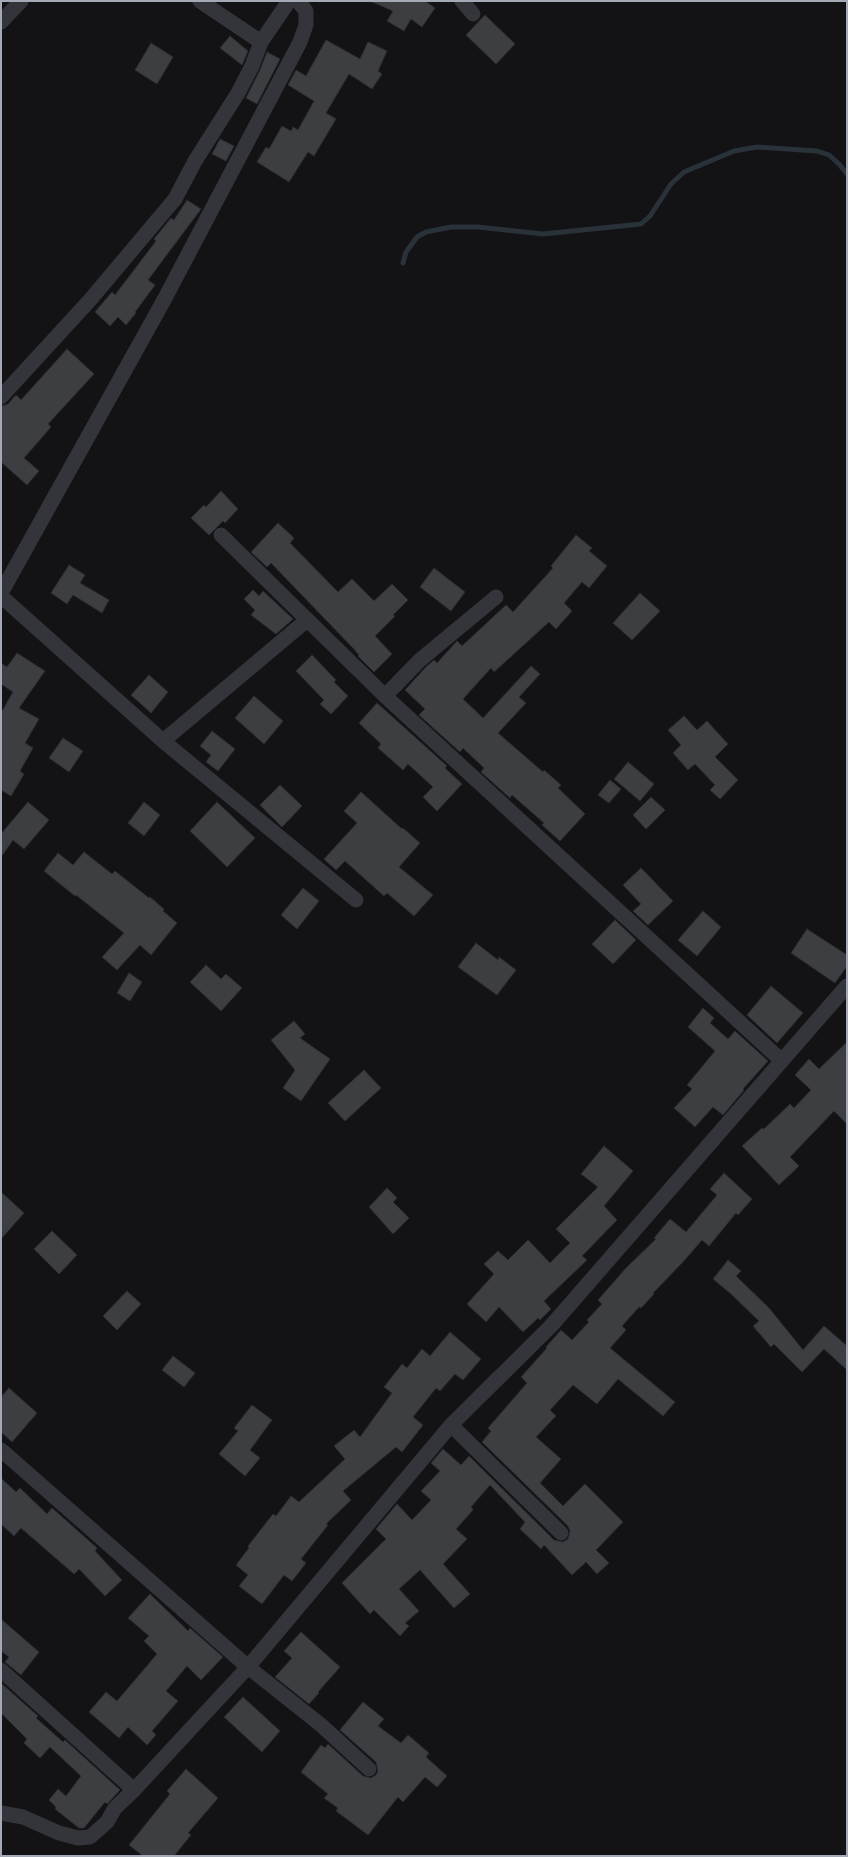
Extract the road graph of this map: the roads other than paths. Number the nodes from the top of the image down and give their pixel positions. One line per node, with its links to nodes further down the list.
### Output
1 (21, 1): 7 (street)
2 (200, 1): 8 (street)
3 (289, 1): 8 (street)
4 (298, 1): 11 (street)
5 (462, 1): 6 (street)
6 (473, 14)
7 (2, 19)
8 (261, 42): 9 (street)
9 (1, 397)
10 (222, 535): 14 (street)
11 (1, 593)
12 (1, 596): 16 (street)
13 (496, 597): 15 (street)
14 (307, 620): 15 (street); 16 (street)
15 (384, 696): 19 (street)
16 (163, 740): 17 (street)
17 (356, 900)
18 (847, 986): 19 (street)
19 (782, 1061): 20 (street)
20 (451, 1425): 22 (street); 23 (street)
21 (1, 1450): 23 (street)
22 (560, 1533)
23 (248, 1666): 25 (street); 26 (street)
24 (1, 1670): 26 (street)
25 (369, 1769)
26 (134, 1790): 27 (street)
27 (1, 1813)

